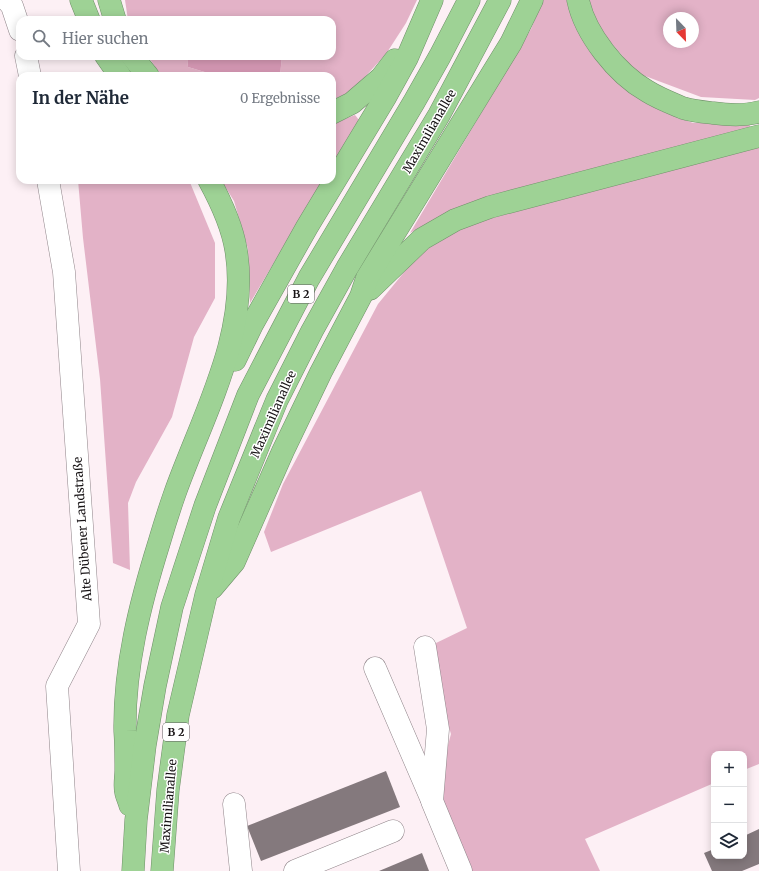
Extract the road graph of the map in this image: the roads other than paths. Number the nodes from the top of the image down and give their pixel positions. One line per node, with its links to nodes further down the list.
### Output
1 (7, 0): 11 (street)
2 (81, 0): 9 (highway)
3 (109, 0): 10 (highway)
4 (432, 0): 12 (highway)
5 (469, 0): 33 (highway, B 2)
6 (500, 0): 28 (highway, Maximilianallee / B 2)
7 (532, 0): 26 (highway)
8 (578, 0): 20 (highway)
9 (87, 16)
10 (114, 16)
11 (16, 18)
12 (421, 23): 19 (highway); 22 (highway)
13 (27, 60): 16 (street)
14 (109, 60): 17 (highway)
15 (135, 60): 18 (highway)
16 (29, 72)
17 (117, 72)
18 (145, 72)
19 (336, 111)
20 (759, 112)
21 (759, 136): 26 (highway)
22 (336, 178)
23 (49, 184): 35 (street, Alte Dübener Landstraße)
24 (212, 184): 27 (highway)
25 (333, 184): 27 (highway)
26 (361, 296): 28 (highway)
27 (214, 396): 33 (highway)
28 (206, 595): 37 (highway, Maximilianallee / B 2)
29 (426, 647): 31 (street)
30 (375, 668): 31 (street)
31 (432, 801): 40 (street)
32 (234, 804): 38 (street)
33 (136, 820): 36 (highway, B 2)
34 (393, 830): 39 (street)
35 (69, 871)
36 (133, 871)
37 (162, 871)
38 (241, 871)
39 (295, 871)
40 (461, 871)

